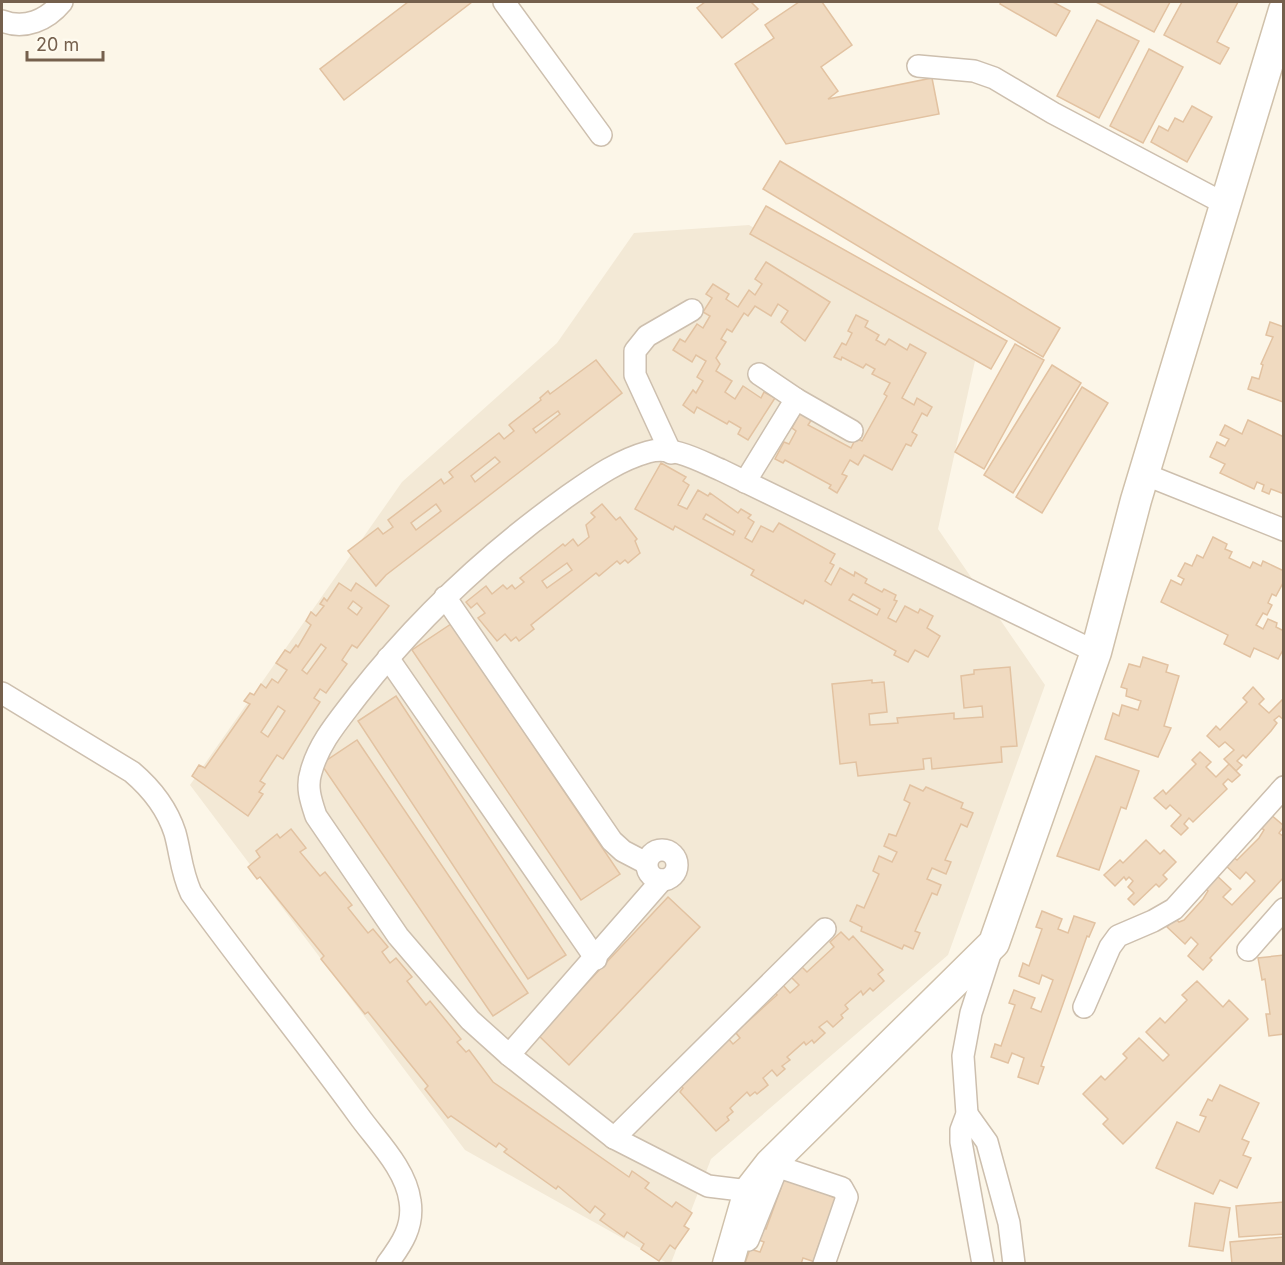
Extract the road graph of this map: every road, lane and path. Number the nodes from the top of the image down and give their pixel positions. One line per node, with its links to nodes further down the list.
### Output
1 (63, 2): 4 (street)
2 (504, 2): 6 (street)
3 (1284, 10): 7 (street)
4 (2, 21)
5 (918, 66): 7 (street)
6 (601, 135)
7 (1225, 204): 13 (street)
8 (692, 310): 12 (street)
9 (759, 374): 10 (street)
10 (796, 399): 11 (street); 14 (street)
11 (852, 431)
12 (671, 453): 14 (street); 16 (street)
13 (1144, 474): 15 (street); 17 (street)
14 (745, 482): 17 (street)
15 (1284, 530)
16 (445, 597): 18 (street); 25 (street)
17 (1096, 652): 23 (street)
18 (388, 658): 25 (street); 27 (street)
19 (2, 693): 34 (street)
20 (1284, 787): 26 (street)
21 (1284, 909): 24 (street)
22 (825, 929): 29 (street)
23 (994, 943): 28 (street); 30 (street)
24 (1248, 950)
25 (596, 959): 27 (street)
26 (1084, 1007)
27 (509, 1055): 29 (street)
28 (968, 1114): 32 (street); 33 (street)
29 (615, 1138): 31 (street)
30 (773, 1166): 31 (street); 36 (street); 37 (street)
31 (750, 1191): 35 (street)
32 (1013, 1253): 33 (street)
33 (982, 1254)
34 (387, 1263)
35 (728, 1263)
36 (738, 1263)
37 (824, 1263)

